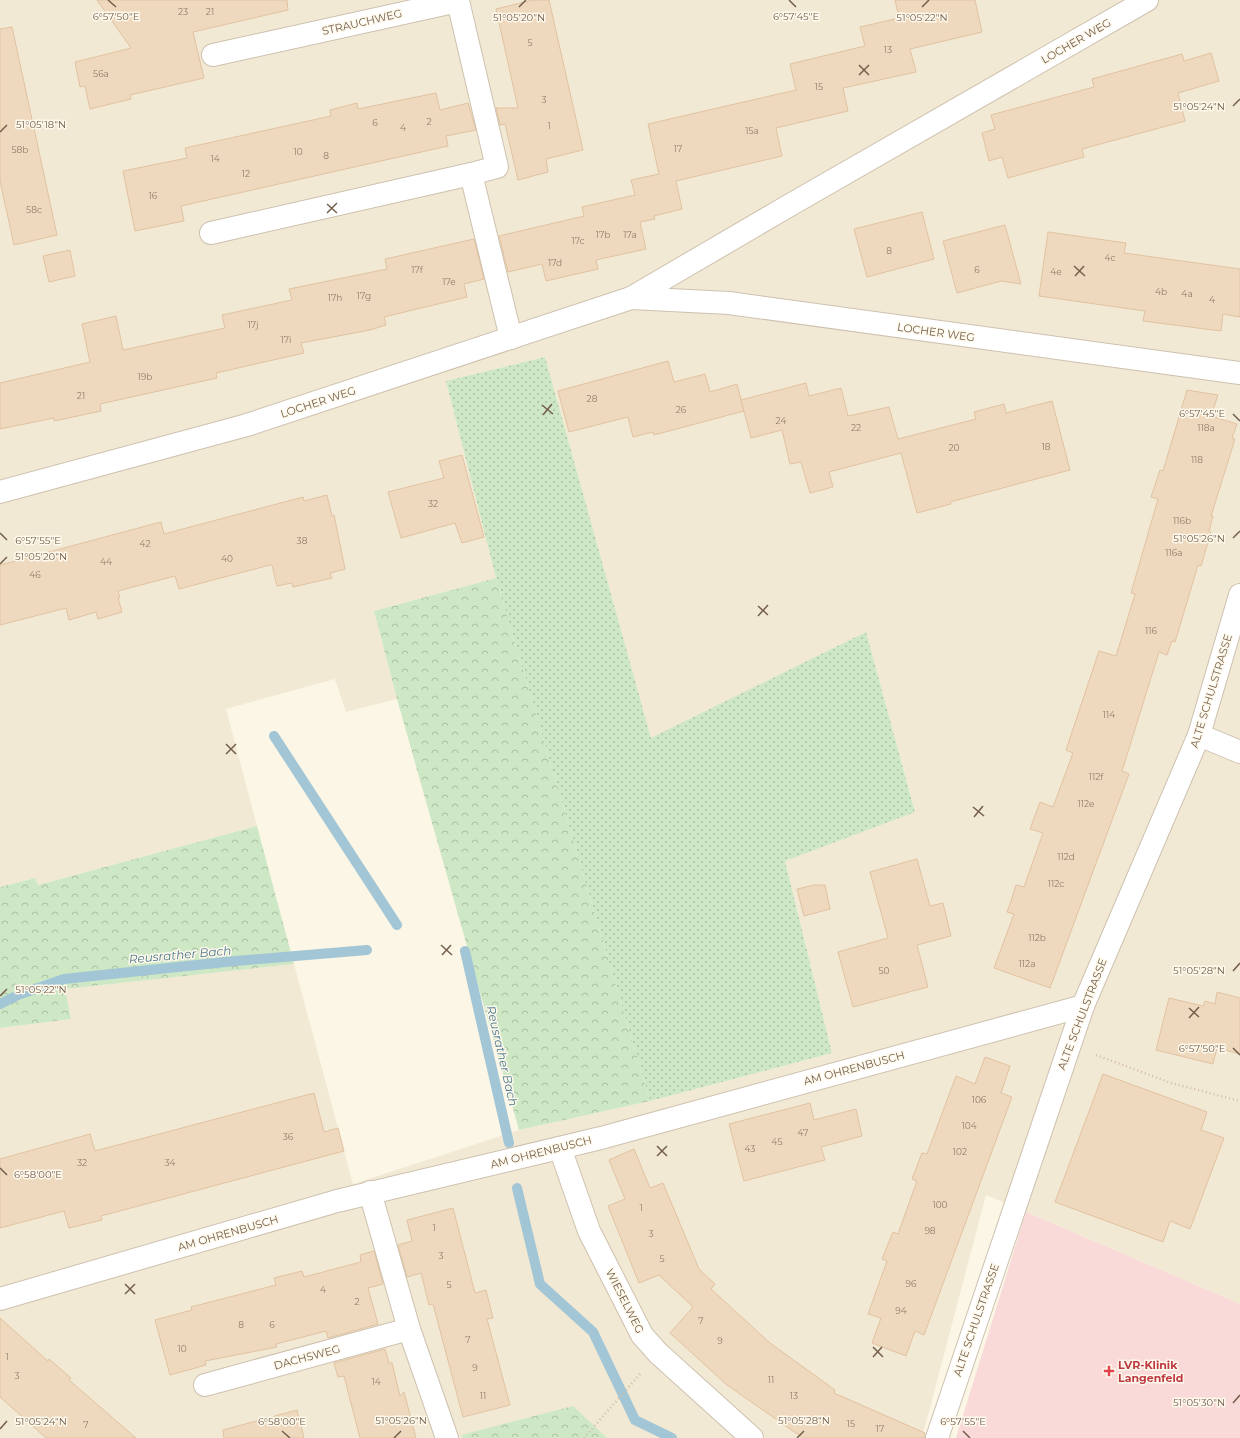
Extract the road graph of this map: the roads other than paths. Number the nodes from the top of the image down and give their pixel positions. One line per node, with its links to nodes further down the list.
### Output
1 (1148, 0): 5 (street, LOCHER WEG)
2 (213, 56): 3 (street, STRAUCHWEG)
3 (471, 174): 4 (street, STRAUCHWEG); 6 (street)
4 (211, 233)
5 (631, 298): 6 (street, LOCHER WEG); 7 (street, LOCHER WEG)
6 (511, 338): 8 (street, LOCHER WEG)
7 (1240, 373)
8 (0, 492)
9 (1240, 595): 10 (street, ALTE SCHULSTRASSE)
10 (1199, 735): 11 (street); 12 (street, ALTE SCHULSTRASSE)
11 (1240, 752)
12 (1083, 1006): 13 (street, AM OHRENBUSCH); 20 (street, ALTE SCHULSTRASSE)
13 (560, 1148): 14 (street, AM OHRENBUSCH); 19 (street, WIESELWEG)
14 (370, 1192): 15 (street, AM OHRENBUSCH); 16 (street)
15 (0, 1299)
16 (409, 1329): 17 (street, DACHSWEG); 18 (street)
17 (205, 1385)
18 (447, 1438)
19 (752, 1438)
20 (937, 1438)

